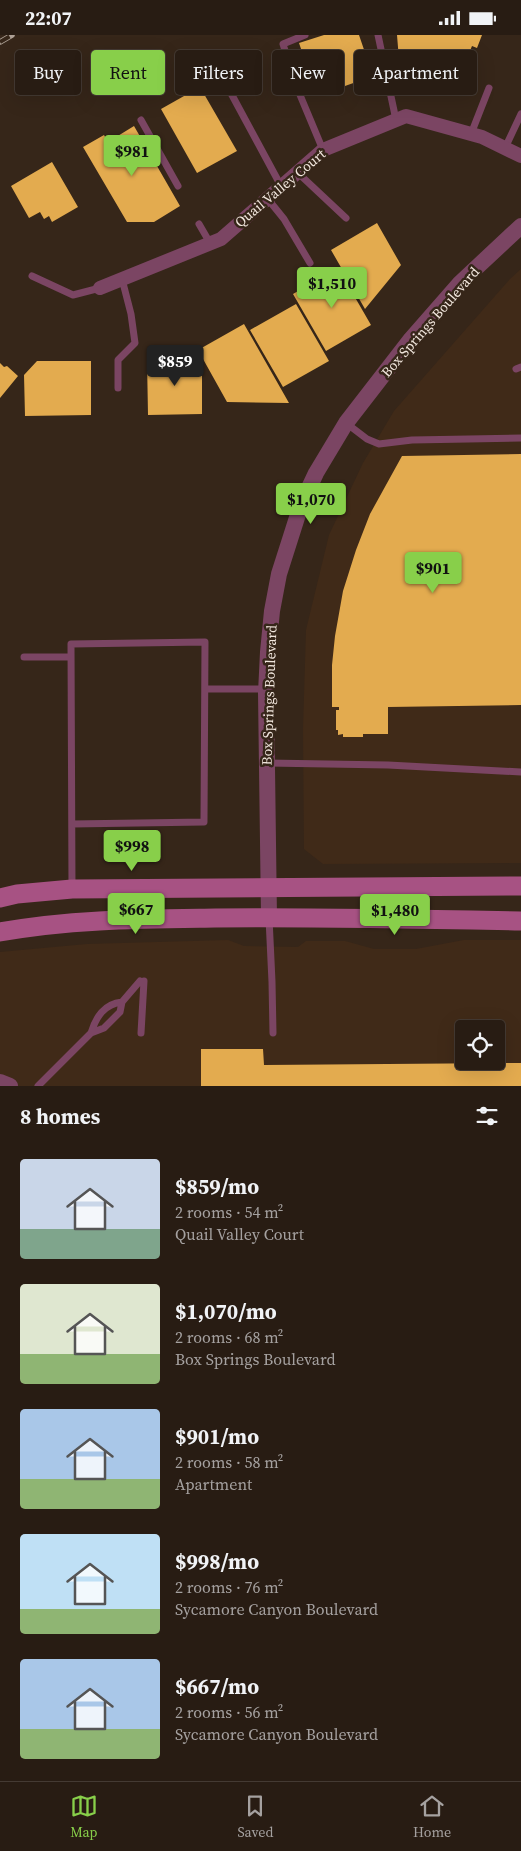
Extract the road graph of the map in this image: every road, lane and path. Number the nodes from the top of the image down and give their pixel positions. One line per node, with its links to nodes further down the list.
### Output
1 (305, 35): 10 (lane)
2 (378, 35): 7 (lane)
3 (489, 88): 8 (lane)
4 (233, 95): 14 (lane)
5 (521, 113): 9 (lane)
6 (141, 120): 13 (lane)
7 (396, 120): 8 (street, Quail Valley Court); 10 (street, Quail Valley Court)
8 (470, 134): 9 (street, Quail Valley Court)
9 (506, 148): 11 (street, Quail Valley Court)
10 (322, 150): 12 (street, Quail Valley Court)
11 (521, 156)
12 (298, 171): 14 (street, Quail Valley Court); 16 (lane)
13 (178, 186)
14 (282, 186): 15 (street, Quail Valley Court)
15 (267, 198): 19 (street, Quail Valley Court); 20 (lane)
16 (346, 218)
17 (199, 224): 19 (lane)
18 (521, 226): 25 (street, Box Springs Boulevard)
19 (210, 243): 22 (street, Quail Valley Court)
20 (310, 263)
21 (32, 275): 23 (lane)
22 (122, 279): 23 (street, Quail Valley Court); 24 (lane)
23 (100, 287)
24 (118, 389)
25 (346, 423): 26 (lane); 30 (street, Box Springs Boulevard)
26 (521, 438)
27 (24, 657): 28 (lane)
28 (71, 657): 29 (lane); 33 (lane)
29 (205, 689): 30 (lane); 33 (lane)
30 (266, 689): 31 (street, Box Springs Boulevard)
31 (266, 763): 32 (lane); 35 (street, Box Springs Boulevard)
32 (521, 772)
33 (72, 824): 36 (lane)
34 (521, 886): 35 (main road)
35 (268, 888): 36 (main road); 38 (street, Box Springs Boulevard)
36 (72, 889): 37 (main road)
37 (0, 898)
38 (269, 917): 39 (main road); 40 (main road); 44 (lane)
39 (521, 921)
40 (0, 932)
41 (122, 1002): 42 (lane); 42 (lane); 43 (lane)
42 (90, 1033): 47 (lane)
43 (142, 1033)
44 (273, 1033)
45 (0, 1081): 46 (street)
46 (10, 1086)
47 (38, 1086)

